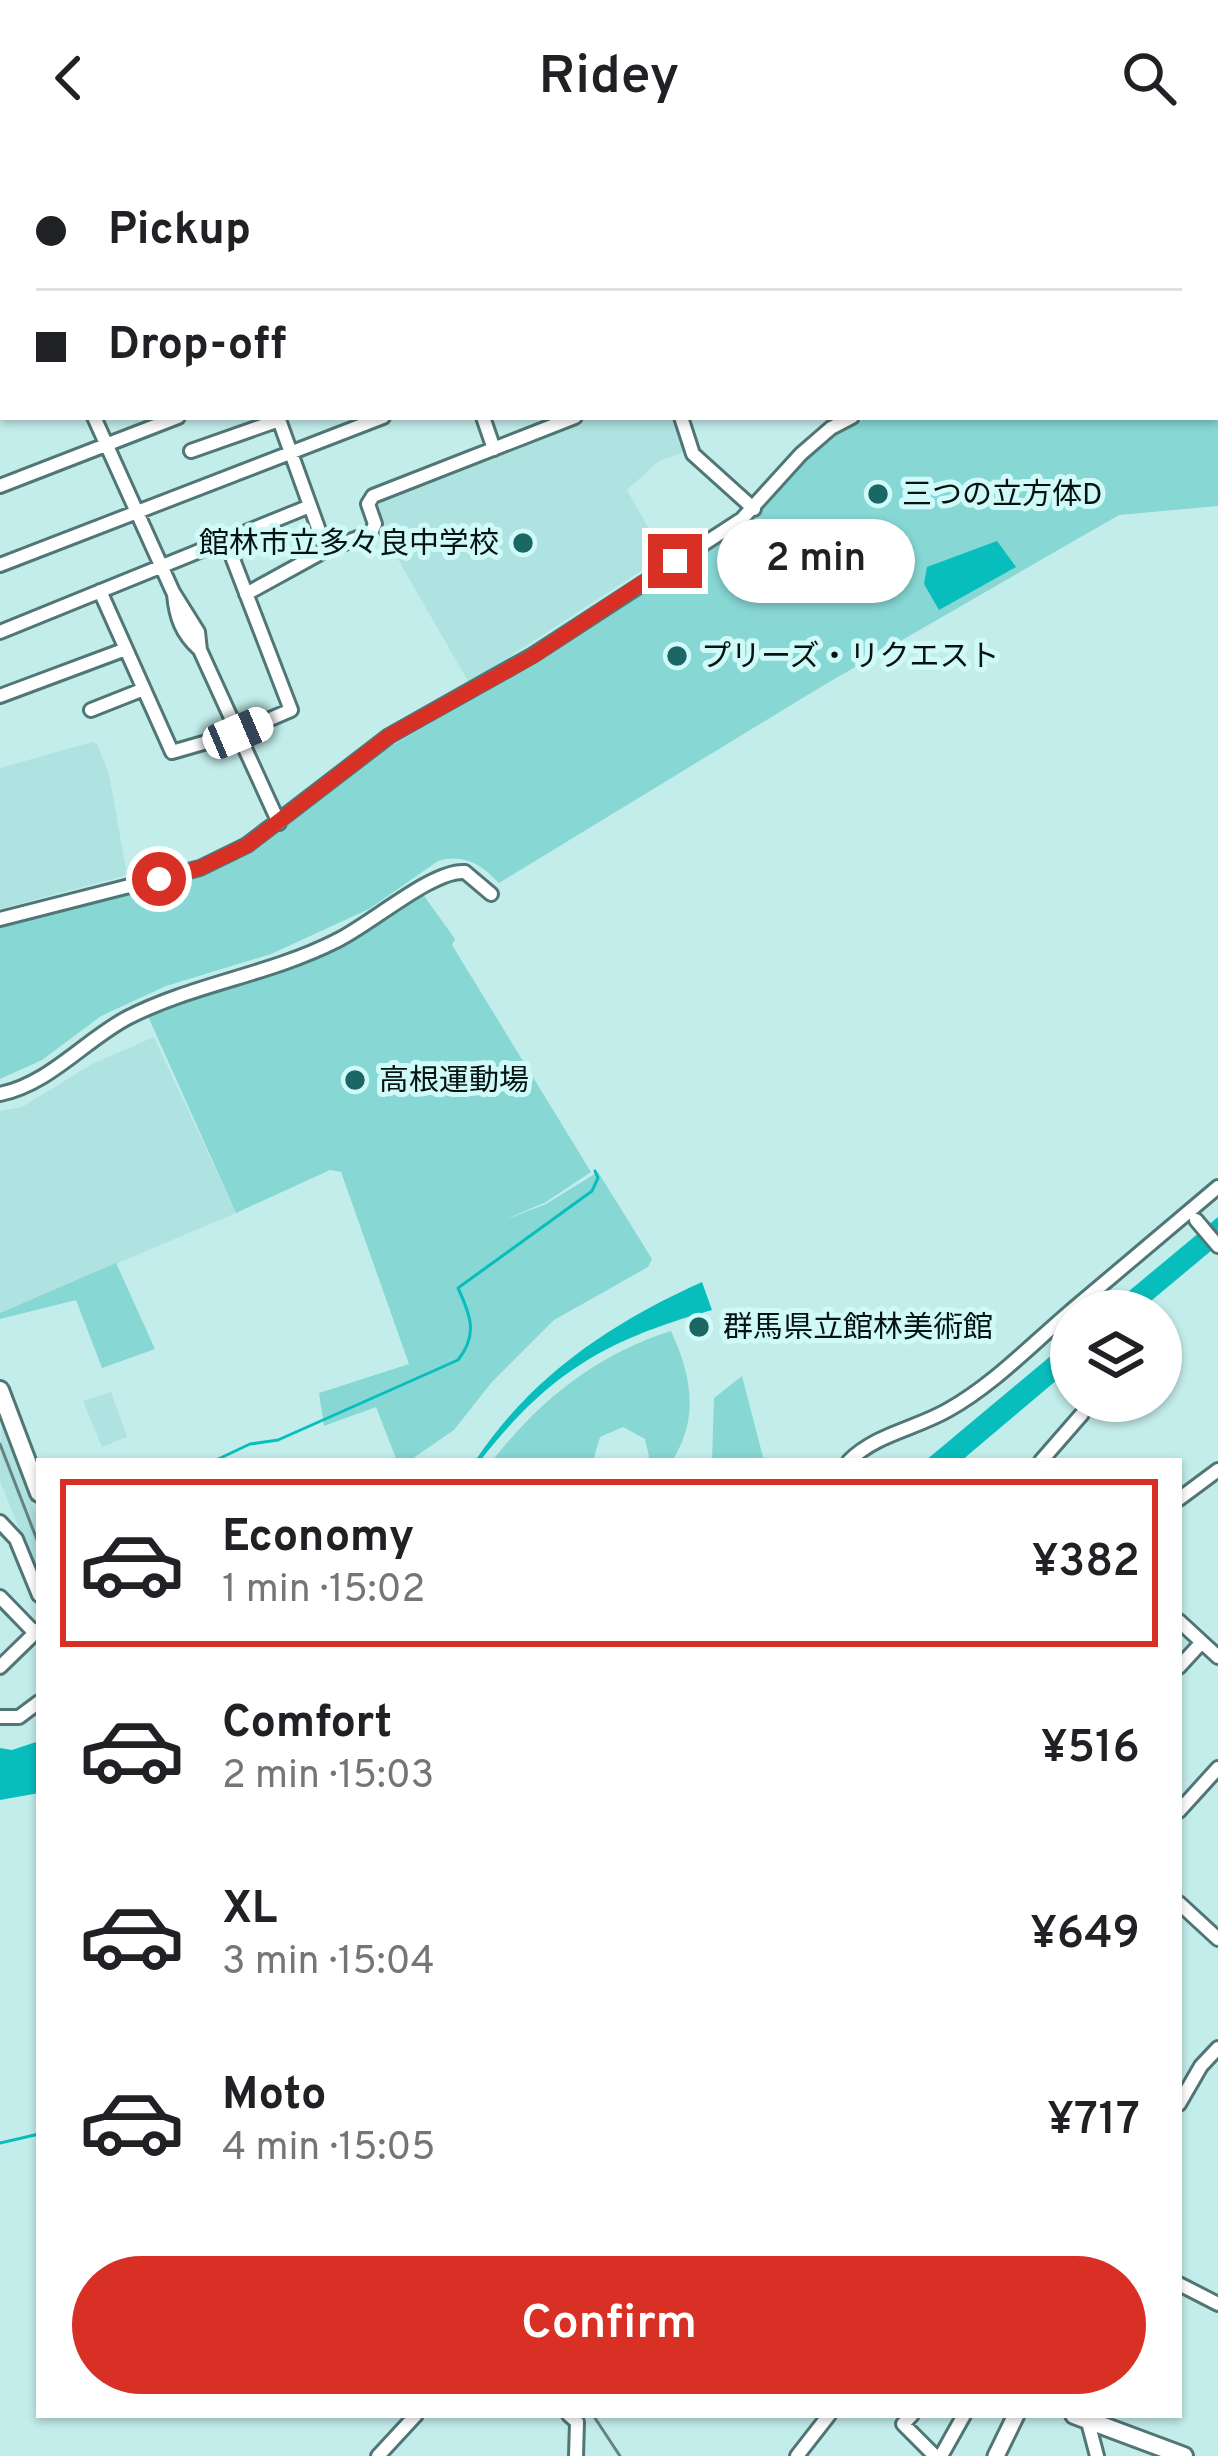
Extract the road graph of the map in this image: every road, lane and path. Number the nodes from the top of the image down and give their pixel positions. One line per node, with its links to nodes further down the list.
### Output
1 (95, 420): 10 (street)
2 (170, 420): 10 (street)
3 (273, 420): 12 (street)
4 (279, 420): 13 (street)
5 (374, 420): 13 (street)
6 (484, 420): 11 (street)
7 (567, 420): 11 (street)
8 (682, 420): 16 (street)
9 (846, 420): 16 (street)
10 (106, 444): 14 (street); 17 (street)
11 (494, 448): 19 (street)
12 (191, 451)
13 (291, 453): 15 (street); 17 (street)
14 (0, 486)
15 (310, 506): 18 (street); 19 (street)
16 (754, 509): 30 (street)
17 (136, 512): 20 (street); 21 (street)
18 (226, 541): 21 (street); 23 (street)
19 (326, 550): 23 (street)
20 (0, 565)
21 (162, 566): 22 (street); 29 (street)
22 (100, 591): 24 (street); 25 (street)
23 (246, 594): 29 (street)
24 (0, 632)
25 (126, 650): 26 (street); 27 (street)
26 (144, 689): 28 (street); 29 (street)
27 (0, 696)
28 (91, 710)
29 (238, 733): 30 (street)
30 (279, 823): 32 (street)
31 (491, 894): 33 (street)
32 (0, 919)
33 (0, 1094)
34 (1218, 1187): 37 (street)
35 (1196, 1220): 36 (street)
36 (1218, 1246)
37 (1096, 1290)
38 (1050, 1328): 41 (street)
39 (0, 1390): 44 (highway)
40 (1075, 1422): 42 (street)
41 (852, 1458)
42 (1044, 1458)
43 (1218, 1470): 45 (street)
44 (36, 1485)
45 (1182, 1497)
46 (0, 1522): 47 (street)
47 (36, 1588)
48 (0, 1597): 50 (street)
49 (1182, 1624): 52 (street)
50 (36, 1630)
51 (36, 1632): 55 (street)
52 (1202, 1642): 53 (street); 54 (street)
53 (1218, 1657)
54 (1182, 1664)
55 (0, 1667)
56 (36, 1704): 57 (street)
57 (0, 1717)
58 (1218, 1768): 59 (street)
59 (1182, 1807)
60 (1182, 1906): 61 (street)
61 (1218, 1939)
62 (1218, 2048): 63 (street)
63 (1182, 2099)
64 (1182, 2286): 65 (street)
65 (1218, 2304)
66 (413, 2418): 74 (street)
67 (573, 2418): 75 (street)
68 (824, 2418): 73 (street)
69 (909, 2418): 76 (street)
70 (962, 2418): 76 (street)
71 (1015, 2418): 77 (main road)
72 (1081, 2418): 78 (street); 79 (highway)
73 (798, 2455)
74 (378, 2456)
75 (576, 2456)
76 (938, 2456)
77 (996, 2456)
78 (1097, 2456)
79 (1184, 2456)

